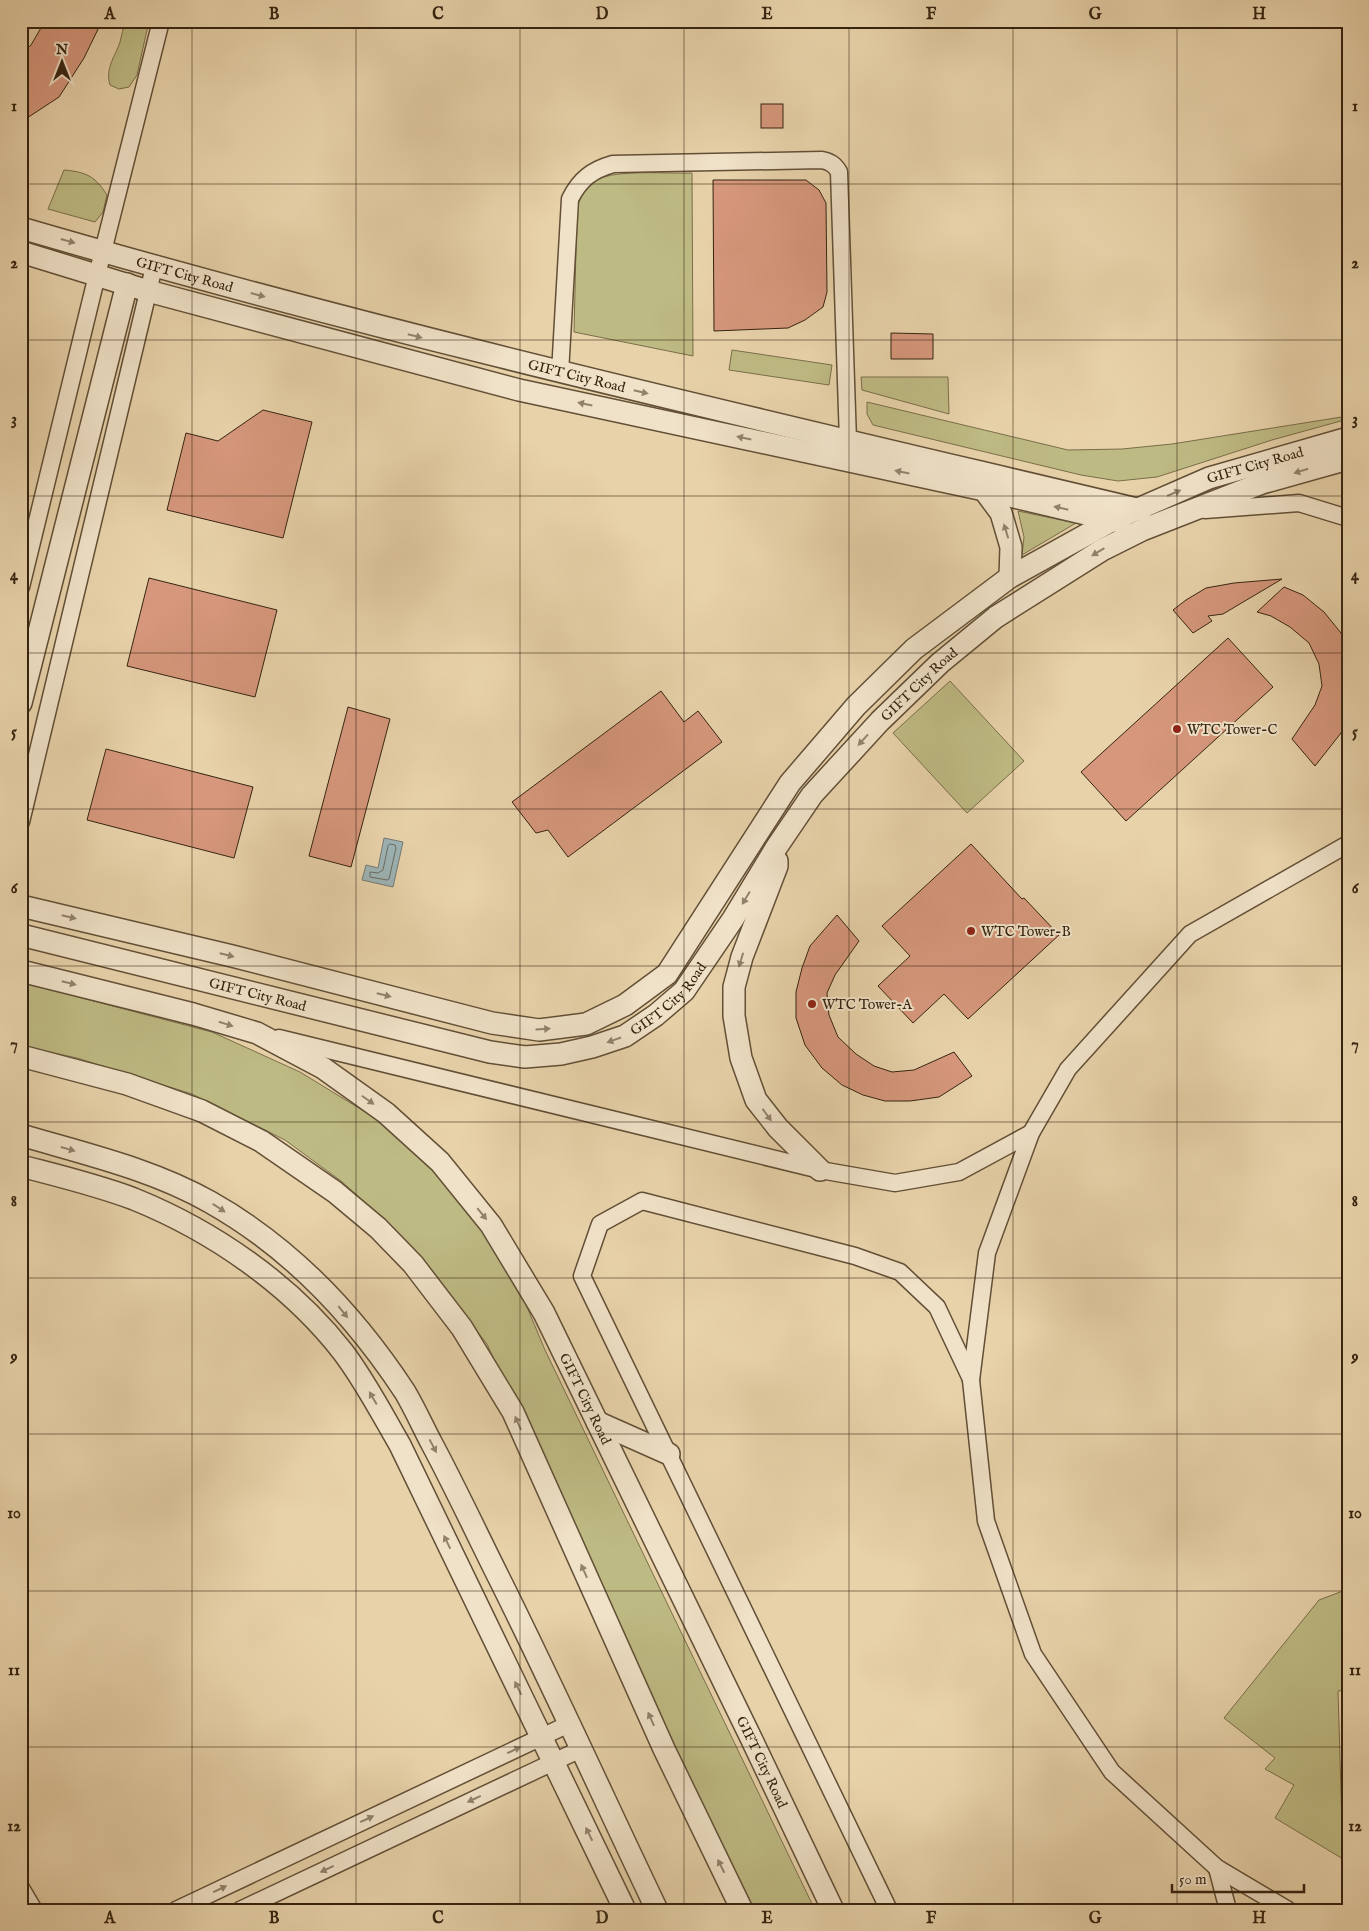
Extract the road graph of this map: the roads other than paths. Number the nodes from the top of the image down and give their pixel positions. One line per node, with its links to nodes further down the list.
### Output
1 (161, 21): 4 (street)
2 (21, 228): 4 (street, GIFT City Road, one-way to 4)
3 (21, 252): 6 (street, GIFT City Road)
4 (104, 252): 5 (street, GIFT City Road); 6 (street)
5 (154, 267): 8 (street); 9 (street, GIFT City Road, one-way to 9)
6 (97, 275): 7 (street, GIFT City Road); 21 (street)
7 (127, 284): 8 (street, GIFT City Road); 22 (street)
8 (148, 291): 13 (street, GIFT City Road, one-way to 8); 23 (street)
9 (560, 373): 11 (street, GIFT City Road, one-way to 11); 11 (street)
10 (1348, 438): 14 (street, GIFT City Road, one-way to 10)
11 (848, 441): 14 (street, GIFT City Road)
12 (1348, 459): 15 (street, GIFT City Road, one-way to 15)
13 (984, 490): 18 (street, GIFT City Road, one-way to 13); 20 (street, one-way to 13)
14 (1136, 509): 16 (street, GIFT City Road); 18 (street, GIFT City Road)
15 (1192, 511): 16 (street, GIFT City Road); 17 (street)
16 (1172, 518): 19 (street, GIFT City Road)
17 (1348, 518)
18 (1113, 520): 19 (street, GIFT City Road); 20 (street, GIFT City Road)
19 (1142, 530): 25 (street, GIFT City Road, one-way to 25)
20 (1010, 577): 26 (street, GIFT City Road, one-way to 20)
21 (21, 587)
22 (21, 703)
23 (21, 822)
24 (1348, 844): 31 (street)
25 (776, 848): 27 (street, GIFT City Road, one-way to 27); 34 (street, one-way to 34)
26 (21, 906)
27 (21, 935)
28 (21, 971): 29 (street, GIFT City Road, one-way to 29)
29 (257, 1033): 34 (street); 36 (street, GIFT City Road, one-way to 36)
30 (21, 1056): 51 (street, one-way to 30)
31 (1031, 1133): 34 (street); 35 (street)
32 (21, 1135): 38 (street, one-way to 38)
33 (21, 1166): 39 (street, one-way to 33)
34 (820, 1170)
35 (971, 1380): 37 (street); 44 (street)
36 (597, 1422): 37 (street); 52 (street, GIFT City Road)
37 (668, 1454): 53 (street)
38 (569, 1724): 39 (street); 40 (street)
39 (541, 1737): 41 (street); 47 (street, one-way to 39)
40 (581, 1749): 41 (street); 42 (street)
41 (554, 1762): 43 (street, one-way to 41); 48 (street, one-way to 48)
42 (628, 1849): 43 (street); 50 (street)
43 (602, 1863): 49 (street)
44 (1217, 1868): 54 (street); 55 (street)
45 (21, 1888): 46 (street)
46 (34, 1910)
47 (176, 1910)
48 (240, 1910)
49 (625, 1910)
50 (657, 1910)
51 (742, 1910)
52 (833, 1910)
53 (890, 1910)
54 (1228, 1910)
55 (1288, 1910)

